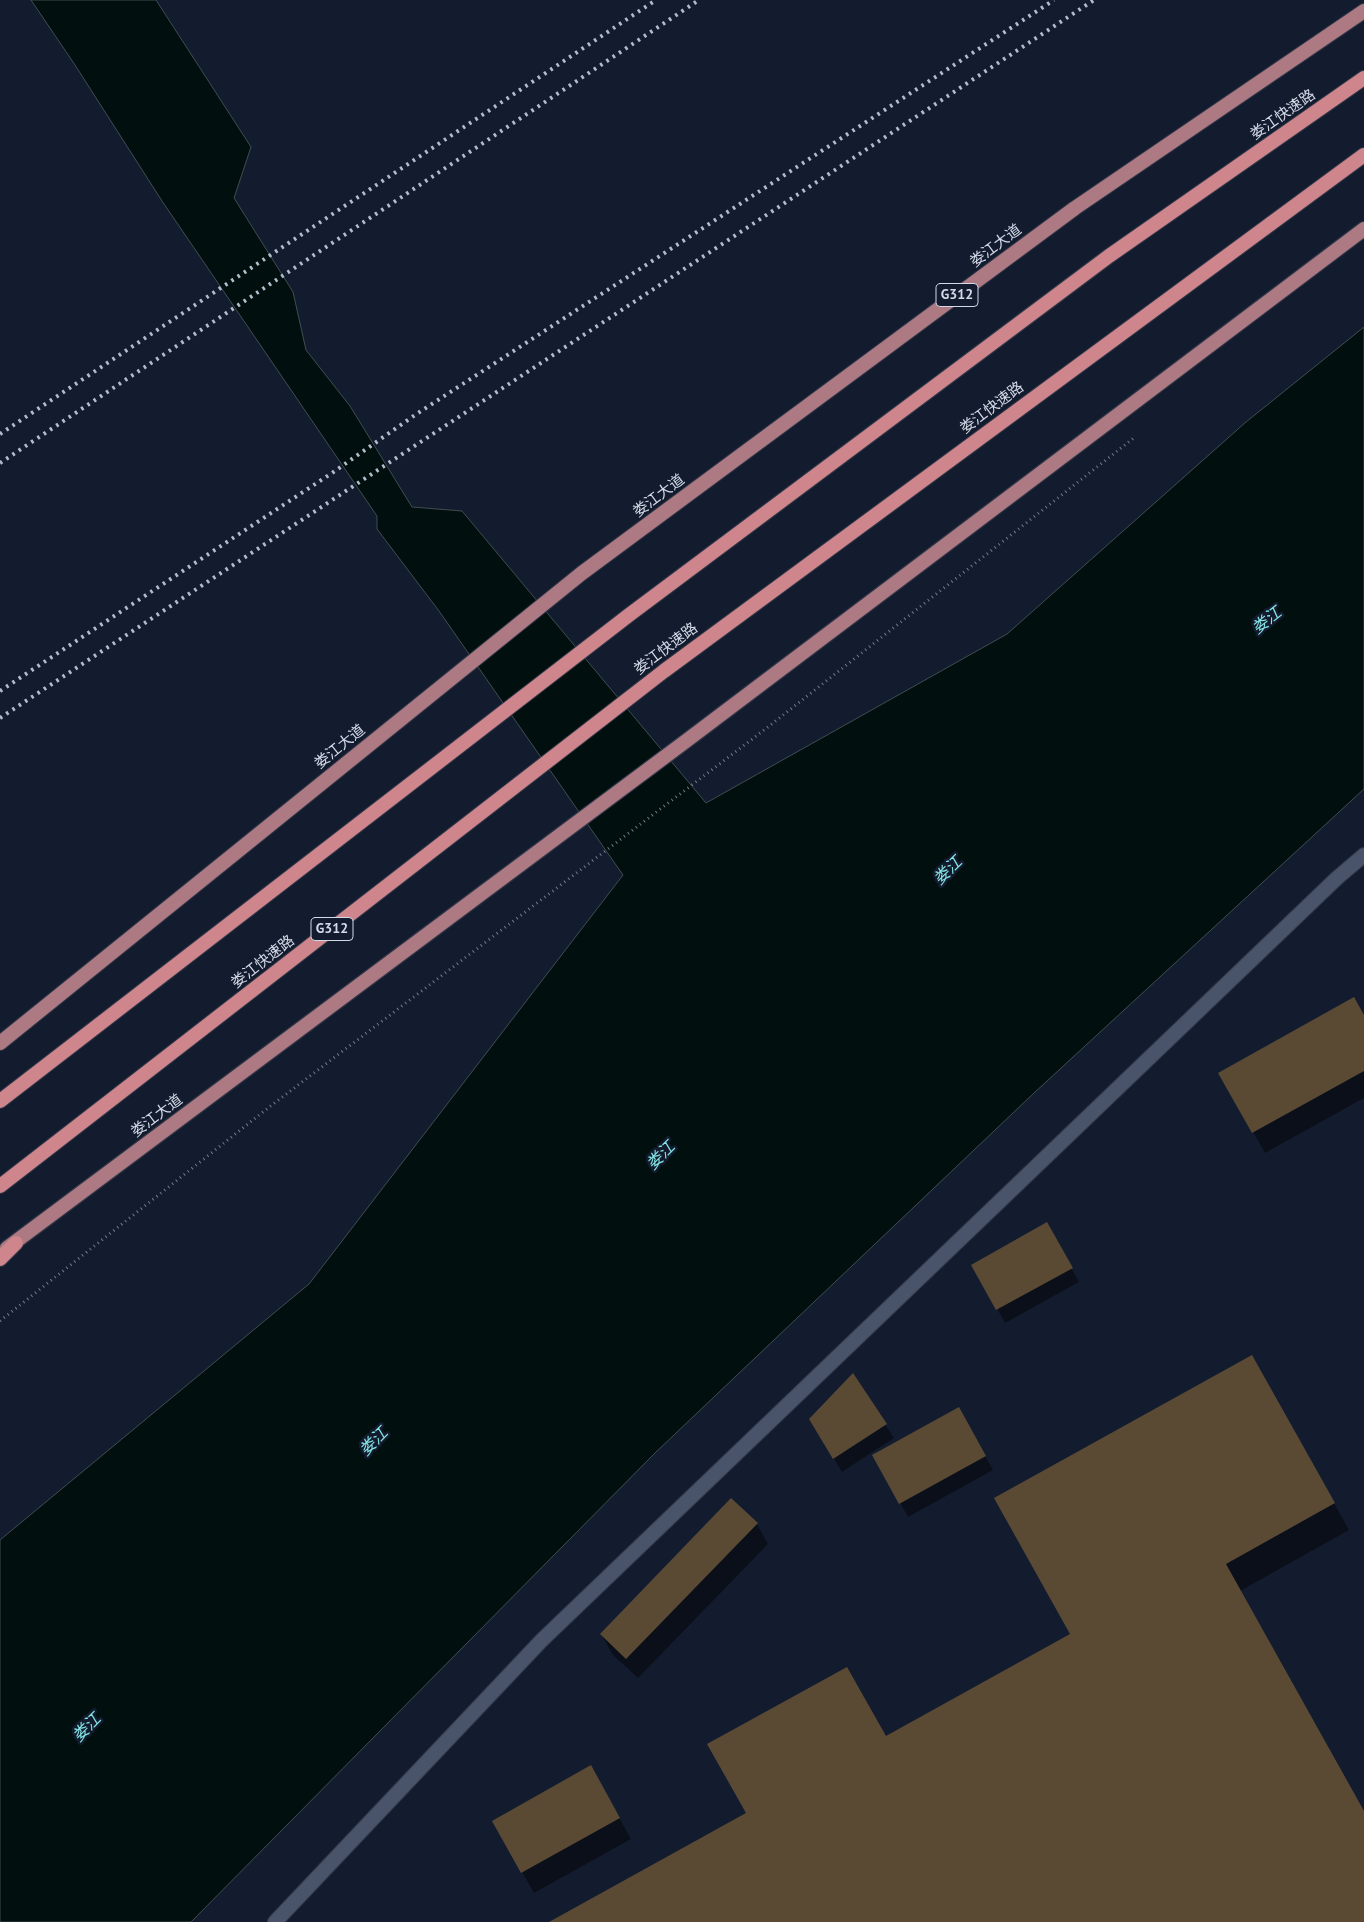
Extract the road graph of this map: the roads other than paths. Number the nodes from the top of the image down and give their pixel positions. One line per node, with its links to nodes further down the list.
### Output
1 (1364, 11): 6 (main road, 娄江大道 / G312)
2 (1364, 78): 7 (highway, 娄江快速路)
3 (1364, 155): 8 (highway, 娄江快速路 / G312)
4 (1364, 229): 9 (main road, 娄江大道)
5 (1364, 855): 12 (street)
6 (0, 1043)
7 (0, 1100)
8 (0, 1186)
9 (16, 1243): 10 (main road, 娄江大道); 11 (highway)
10 (0, 1253)
11 (0, 1259)
12 (275, 1922)

